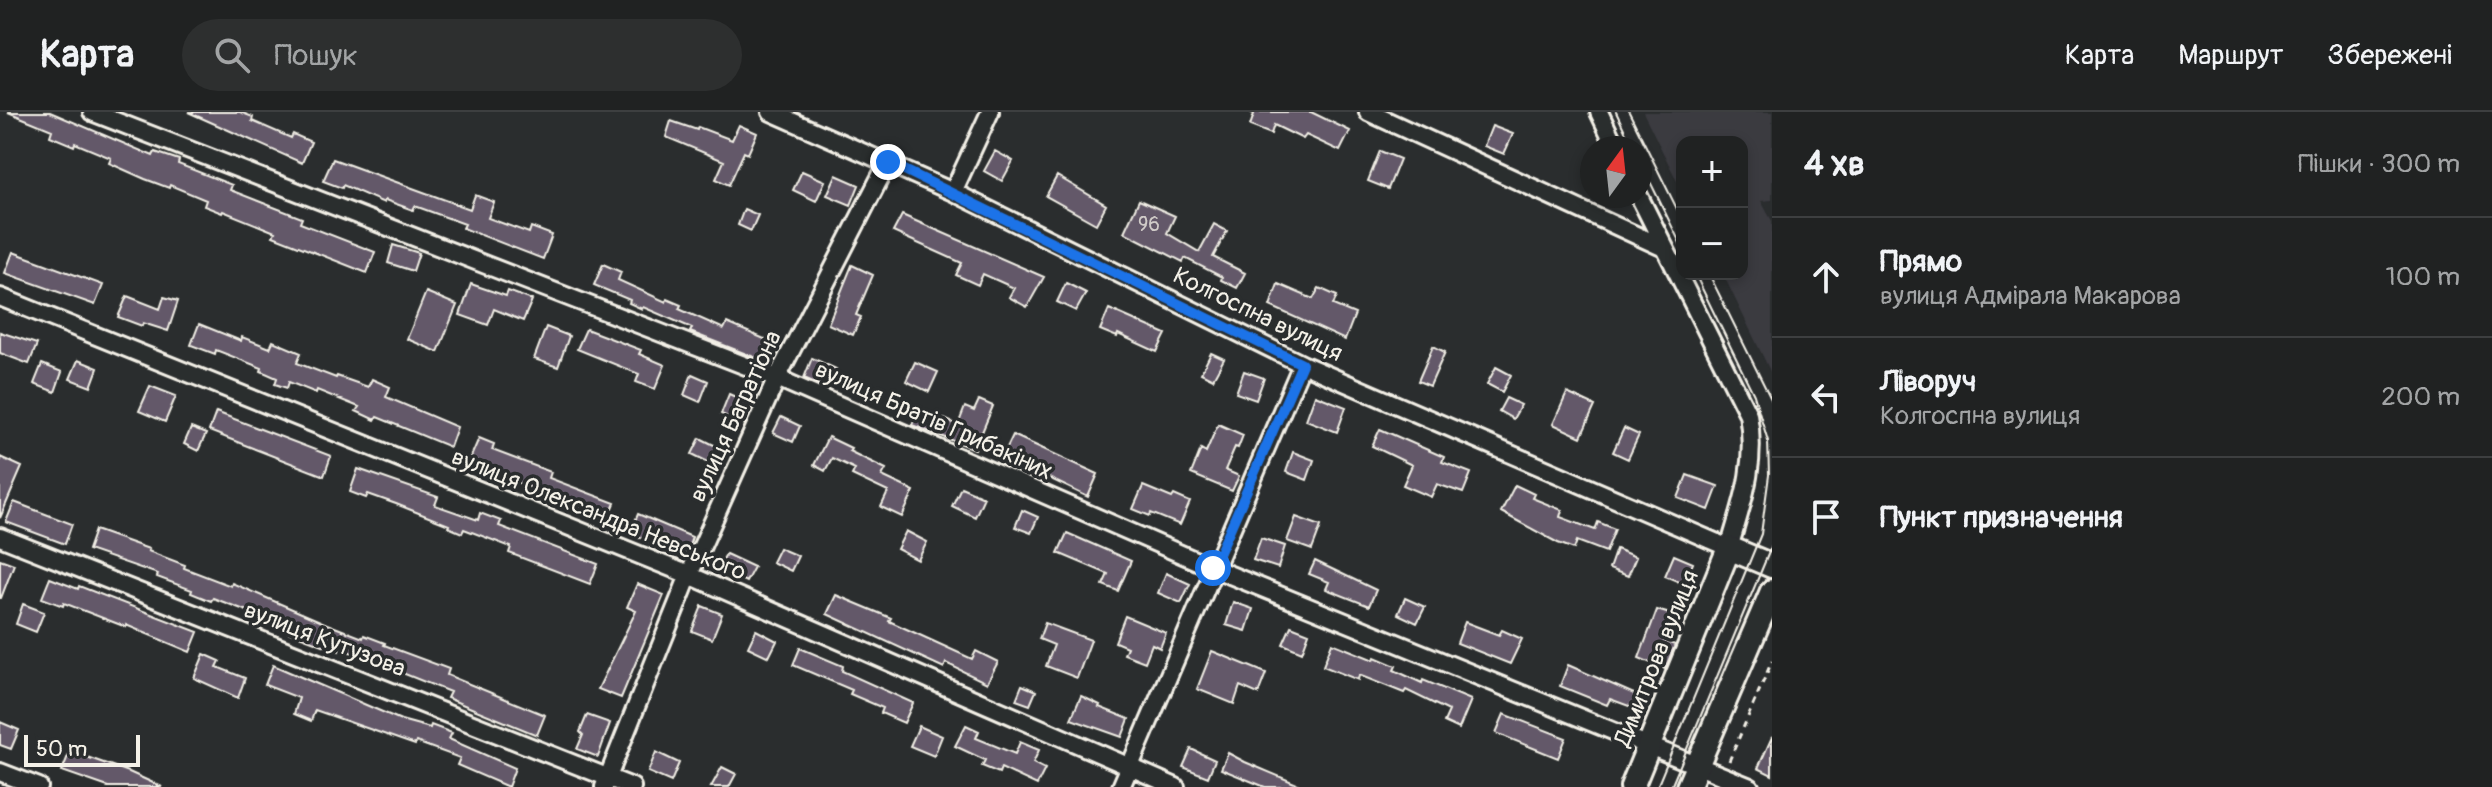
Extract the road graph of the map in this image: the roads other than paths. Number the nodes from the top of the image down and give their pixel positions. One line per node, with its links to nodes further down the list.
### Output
1 (92, 112): 13 (street, вулиця Братів Грибакіних)
2 (771, 112): 7 (street, Колгоспна вулиця)
3 (990, 112): 8 (street)
4 (1368, 112): 10 (street)
5 (1599, 112): 6 (street)
6 (1610, 136)
7 (888, 162): 8 (street, Колгоспна вулиця); 13 (street, вулиця Багратіона)
8 (953, 192): 12 (street, Колгоспна вулиця)
9 (1645, 208): 10 (street)
10 (1664, 248): 15 (street)
11 (0, 297): 18 (street, вулиця Олександра Невського)
12 (1302, 364): 15 (street, Колгоспна вулиця); 17 (street)
13 (777, 378): 17 (street, вулиця Братів Грибакіних); 18 (street, вулиця Багратіона)
14 (0, 537): 24 (street, вулиця Кутузова)
15 (1729, 548): 16 (street); 20 (street, Димитрова вулиця)
16 (1772, 566)
17 (1213, 568): 20 (street, вулиця Братів Грибакіних); 21 (street)
18 (689, 575): 21 (street, вулиця Олександра Невського); 24 (street, вулиця Багратіона)
19 (1772, 591): 23 (street)
20 (1649, 745): 23 (street, вулиця Братів Грибакіних); 29 (street, Димитрова вулиця)
21 (1129, 768): 27 (street); 28 (street, вулиця Олександра Невського)
22 (0, 772): 25 (street)
23 (1693, 777): 30 (street, вулиця Братів Грибакіних)
24 (606, 782): 26 (street, вулиця Кутузова)
25 (39, 787)
26 (632, 787)
27 (1121, 787)
28 (1176, 787)
29 (1632, 787)
30 (1750, 787)

